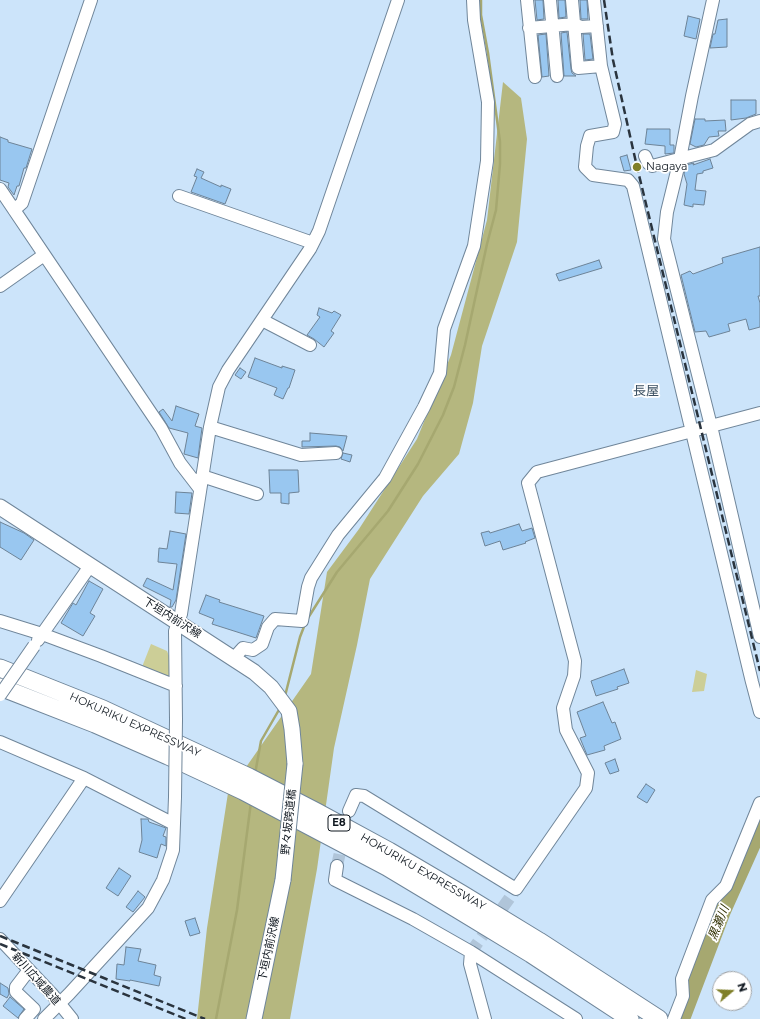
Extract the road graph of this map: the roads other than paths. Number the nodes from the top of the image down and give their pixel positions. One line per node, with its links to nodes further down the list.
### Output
1 (91, 0): 21 (street)
2 (398, 0): 22 (street)
3 (473, 0): 40 (street)
4 (527, 0): 12 (street)
5 (550, 0): 10 (street)
6 (572, 0): 9 (street)
7 (594, 0): 11 (street)
8 (713, 0): 18 (street)
9 (574, 24): 10 (street); 11 (street); 13 (street)
10 (552, 26): 12 (street); 14 (street)
11 (597, 26): 13 (street)
12 (529, 28): 15 (street)
13 (601, 66): 30 (street)
14 (557, 76)
15 (535, 77)
16 (760, 121): 18 (street)
17 (644, 156): 18 (street)
18 (680, 159): 28 (street)
19 (0, 189): 21 (street)
20 (179, 196): 22 (street)
21 (14, 210): 23 (street)
22 (313, 243): 25 (street)
23 (44, 256): 24 (street); 32 (street)
24 (0, 286)
25 (262, 320): 26 (street); 29 (street)
26 (310, 345)
27 (760, 413): 28 (street)
28 (711, 426): 30 (street); 39 (street)
29 (210, 427): 31 (street); 32 (street)
30 (693, 431): 45 (street); 50 (street)
31 (336, 453)
32 (201, 483): 33 (street); 37 (street)
33 (258, 494)
34 (0, 507): 35 (main road, 下垣内前沢線)
35 (90, 566): 37 (main road, 下垣内前沢線); 38 (street)
36 (0, 621): 38 (street)
37 (178, 622): 40 (main road, 下垣内前沢線); 42 (street)
38 (42, 634): 42 (street); 44 (street, bridge)
39 (760, 637)
40 (234, 658): 47 (main road, 下垣内前沢線)
41 (0, 668): 66 (highway, HOKURIKU EXPRESSWAY / E8)
42 (176, 686): 51 (street, bridge)
43 (0, 687): 65 (highway, HOKURIKU EXPRESSWAY / E8)
44 (0, 695)
45 (760, 712)
46 (0, 742): 48 (street)
47 (295, 764): 53 (main road, 野々坂跨道橋, bridge)
48 (84, 778): 51 (street); 54 (street)
49 (760, 803): 66 (street)
50 (350, 812)
51 (174, 824): 58 (street)
52 (337, 866): 56 (street)
53 (283, 880): 62 (main road, 下垣内前沢線)
54 (0, 901)
55 (0, 939): 57 (street, 新川広域農道)
56 (471, 952): 63 (street); 64 (street)
57 (29, 970): 58 (street, 新川広域農道); 59 (street)
58 (60, 1004): 60 (street); 61 (street, 新川広域農道)
59 (25, 1019)
60 (44, 1019)
61 (72, 1019)
62 (254, 1019)
63 (485, 1019)
64 (576, 1019)
65 (630, 1019)
66 (663, 1019)

